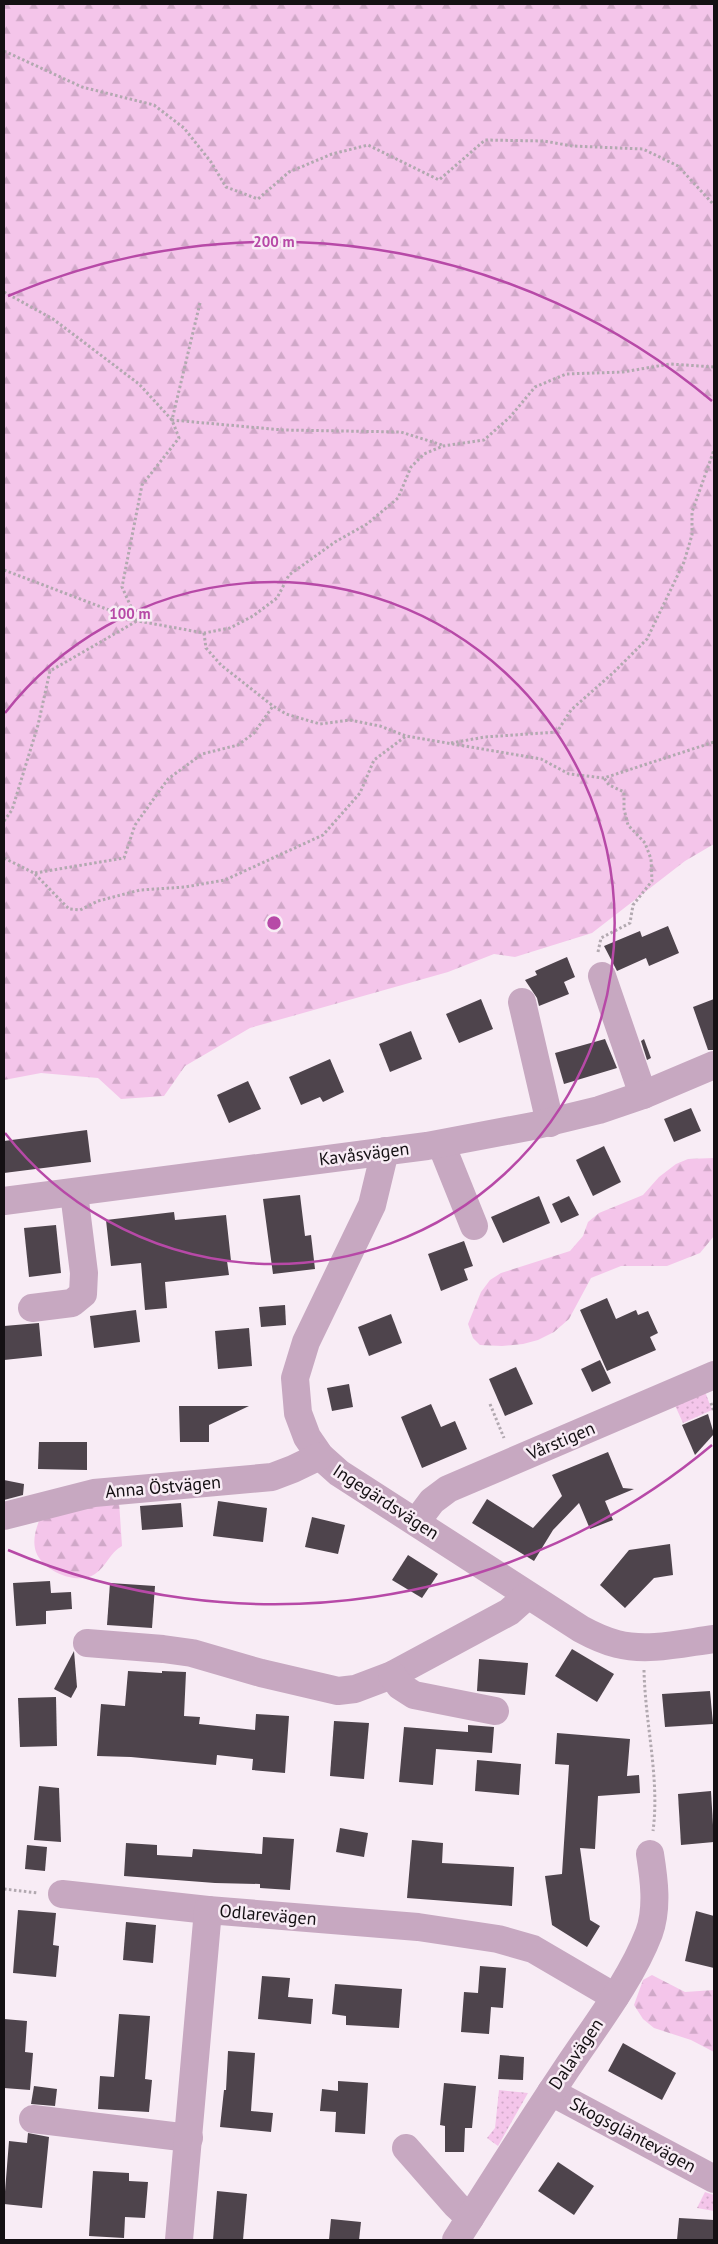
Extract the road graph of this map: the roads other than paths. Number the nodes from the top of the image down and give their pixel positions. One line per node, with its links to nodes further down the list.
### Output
1 (602, 976): 4 (street)
2 (516, 1011): 5 (street)
3 (714, 1065): 4 (street, Kavåsvägen)
4 (643, 1095): 5 (street, Kavåsvägen)
5 (542, 1125): 6 (street, Kavåsvägen)
6 (441, 1144): 7 (street, Kavåsvägen); 10 (street)
7 (385, 1151): 8 (street, Kavåsvägen); 13 (street, Ingegärdsvägen)
8 (74, 1193): 9 (street, Kavåsvägen); 11 (street)
9 (4, 1201)
10 (474, 1226)
11 (32, 1308)
12 (714, 1375): 15 (street, Vårstigen)
13 (320, 1456): 14 (street, Anna Östvägen); 15 (street, Ingegärdsvägen)
14 (4, 1516)
15 (416, 1521): 16 (street, Ingegärdsvägen)
16 (527, 1596): 17 (street, Ingegärdsvägen); 19 (street)
17 (714, 1639)
18 (87, 1643): 19 (street)
19 (392, 1675): 20 (street)
20 (495, 1711)
21 (650, 1854): 24 (street, Dalavägen)
22 (62, 1894): 23 (street)
23 (208, 1910): 24 (street, Odlarevägen); 27 (street, Odlarevägen)
24 (614, 1997): 25 (street, Dalavägen)
25 (551, 2092): 29 (street, Skogsgläntevägen); 30 (street, Dalavägen)
26 (33, 2119): 27 (street)
27 (189, 2138): 31 (street, Odlarevägen)
28 (406, 2148): 30 (street)
29 (714, 2179)
30 (470, 2218): 32 (street, Dalavägen)
31 (179, 2240)
32 (456, 2240)

